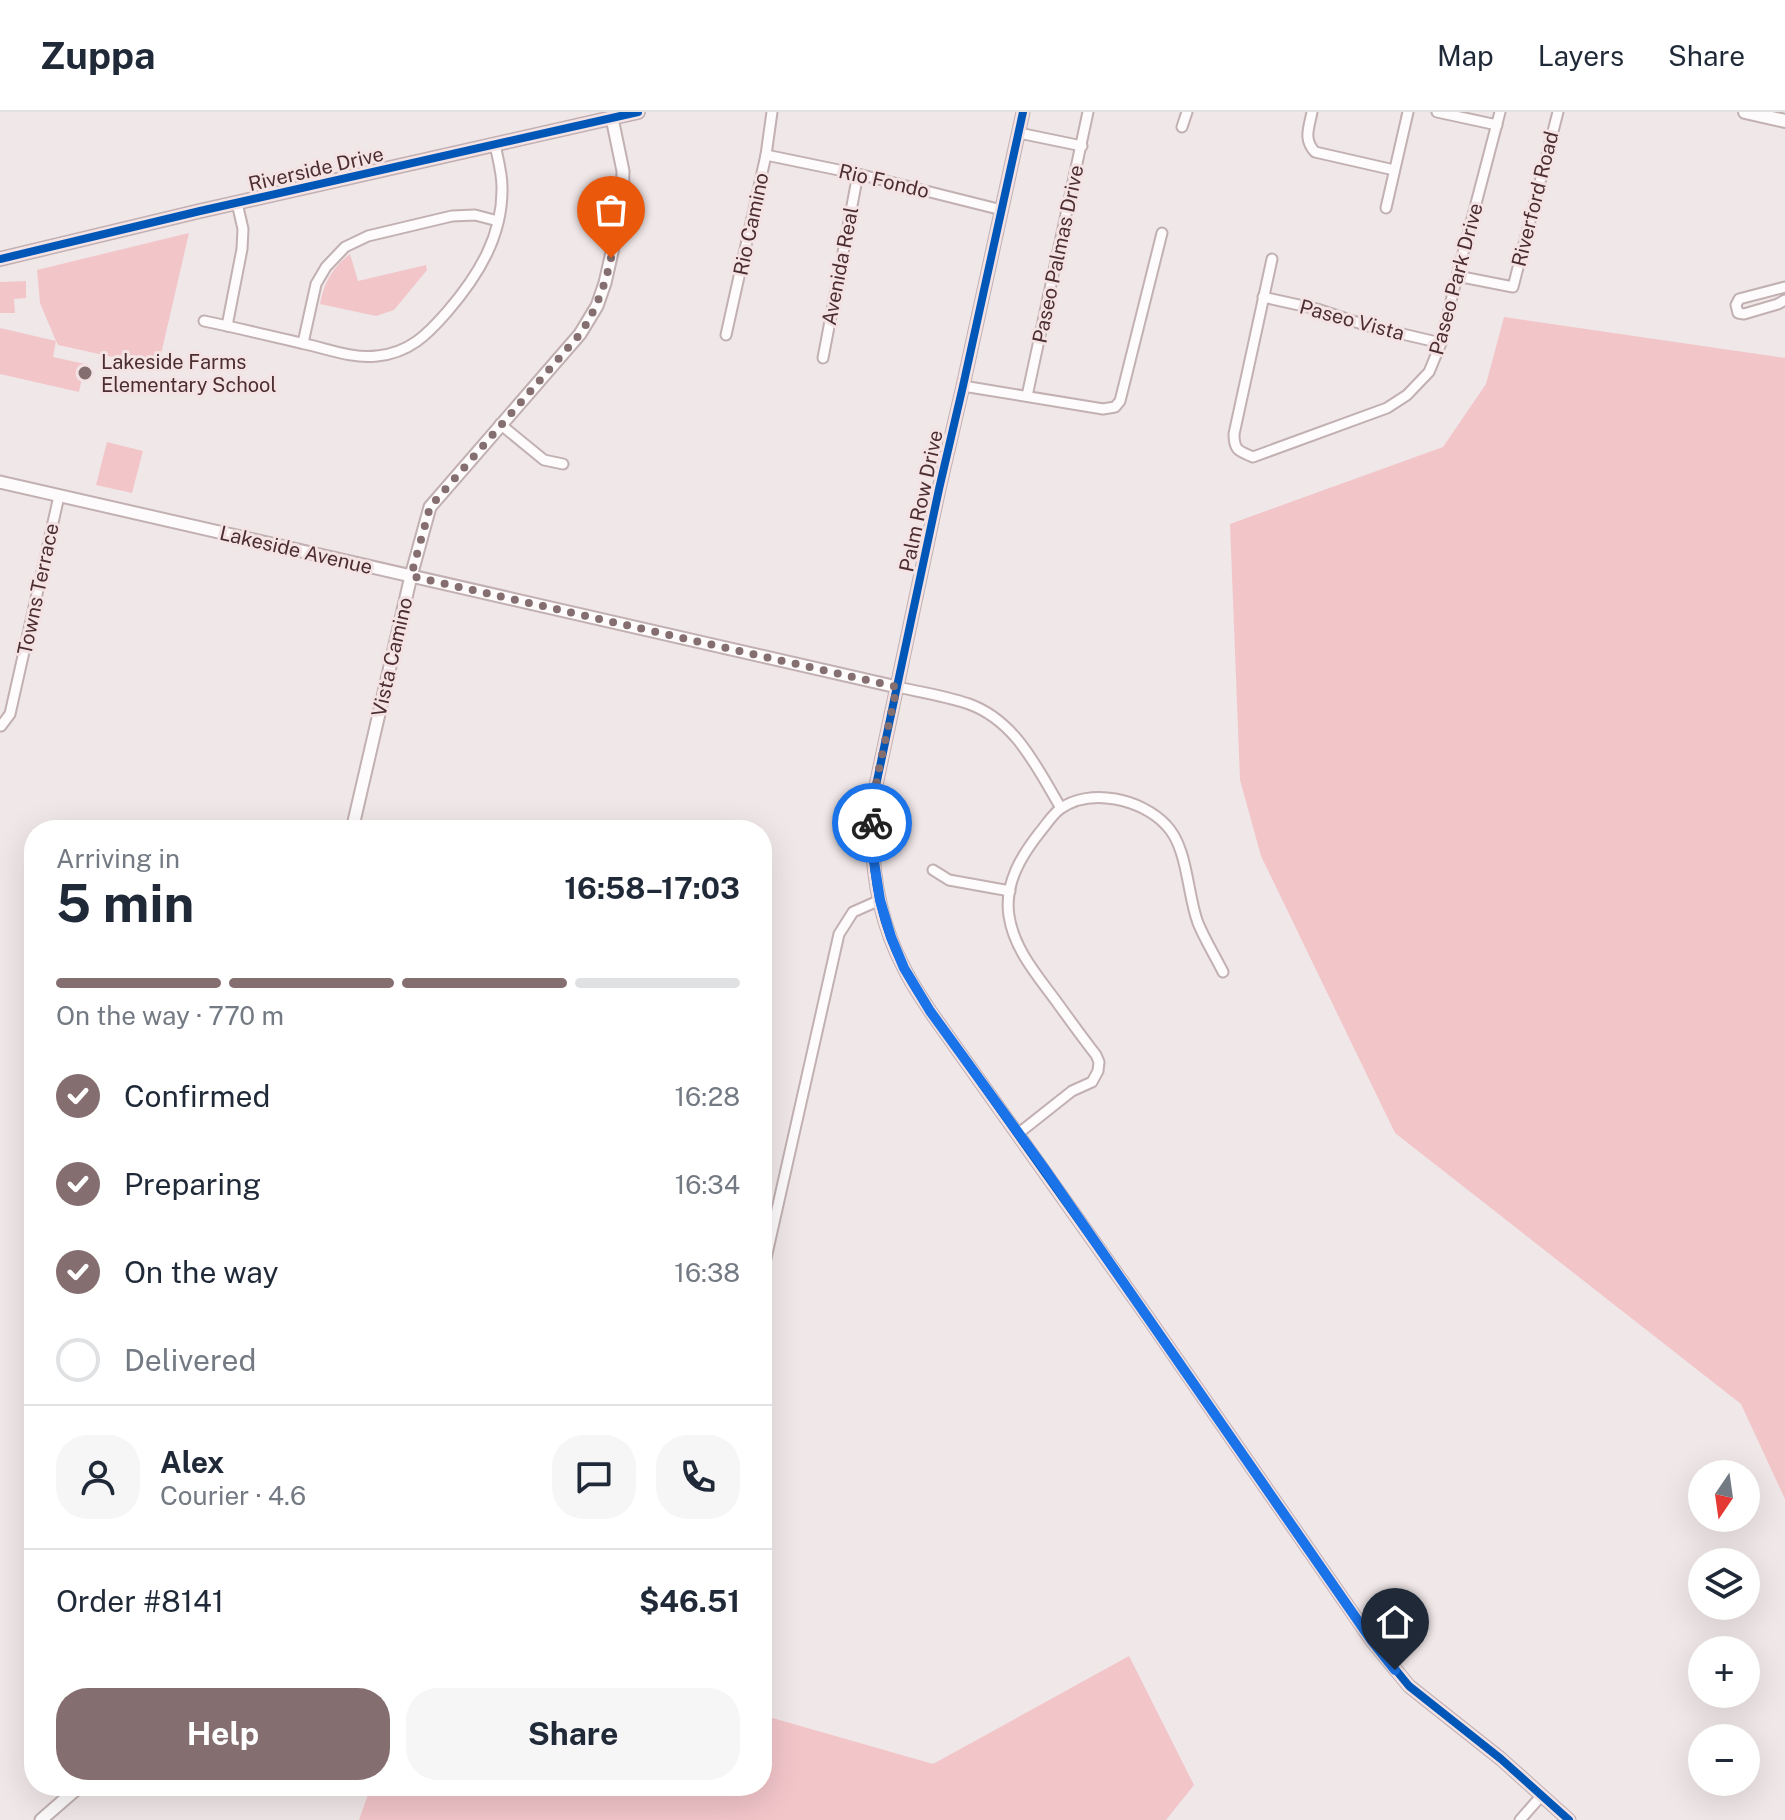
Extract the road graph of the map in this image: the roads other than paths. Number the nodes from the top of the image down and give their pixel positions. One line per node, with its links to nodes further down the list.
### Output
1 (638, 112): 12 (main road, Riverside Drive)
2 (772, 112): 19 (street, Rio Camino)
3 (1023, 112): 16 (street, Palm Row Drive)
4 (1088, 112): 18 (street, Paseo Palmas Drive)
5 (1187, 112): 15 (street)
6 (1312, 112): 20 (street)
7 (1408, 112): 20 (street)
8 (1437, 112): 14 (street)
9 (1500, 112): 14 (street, Paseo Park Drive)
10 (1558, 112): 29 (street, Riverford Road)
11 (1745, 112): 13 (main road)
12 (612, 118): 17 (main road, Riverside Drive); 41 (street, Vista Camino)
13 (1785, 121)
14 (1497, 125): 29 (street, Paseo Park Drive)
15 (1182, 127)
16 (1019, 133): 18 (street); 24 (street, Palm Row Drive)
17 (495, 145): 22 (main road, Riverside Drive); 25 (street)
18 (1082, 146): 40 (street, Paseo Palmas Drive)
19 (766, 155): 21 (street, Rio Fondo); 35 (street, Rio Camino)
20 (1394, 170): 23 (street)
21 (858, 174): 24 (street, Rio Fondo); 38 (street, Avenida Real)
22 (237, 203): 27 (main road, Riverside Drive); 34 (street)
23 (1386, 208)
24 (1002, 210): 39 (street, Palm Row Drive)
25 (498, 221): 36 (street); 36 (street)
26 (1162, 233): 40 (street)
27 (0, 259)
28 (1272, 259): 31 (street, Paseo Park Drive)
29 (1457, 276): 37 (street, Paseo Park Drive)
30 (1785, 287): 32 (street)
31 (1263, 297): 37 (street, Paseo Vista); 37 (street, Paseo Park Drive)
32 (1785, 300)
33 (204, 321): 34 (street)
34 (227, 326): 36 (street)
35 (726, 335)
36 (303, 343)
37 (1441, 343)
38 (823, 358)
39 (963, 386): 40 (street); 46 (street, Palm Row Drive)
40 (1027, 396)
41 (500, 424): 42 (street); 45 (street, Vista Camino)
42 (563, 464)
43 (0, 482): 44 (street, Lakeside Avenue)
44 (59, 496): 45 (street, Lakeside Avenue); 47 (street, Towns Terrace)
45 (411, 576): 46 (street, Lakeside Avenue); 49 (street, Vista Camino)
46 (897, 687): 48 (street, Lakeside Avenue); 52 (street, Palm Row Drive)
47 (1, 726)
48 (1061, 808): 51 (street); 53 (street)
49 (354, 820)
50 (933, 870): 51 (street)
51 (1010, 891): 54 (street)
52 (880, 900): 54 (street, Palm Row Drive); 55 (street)
53 (1223, 972)
54 (1019, 1133): 56 (street, Palm Row Drive)
55 (772, 1232)
56 (1542, 1795): 59 (street); 60 (street, Palm Row Drive)
57 (69, 1796): 58 (street)
58 (41, 1820)
59 (1520, 1820)
60 (1569, 1820)

